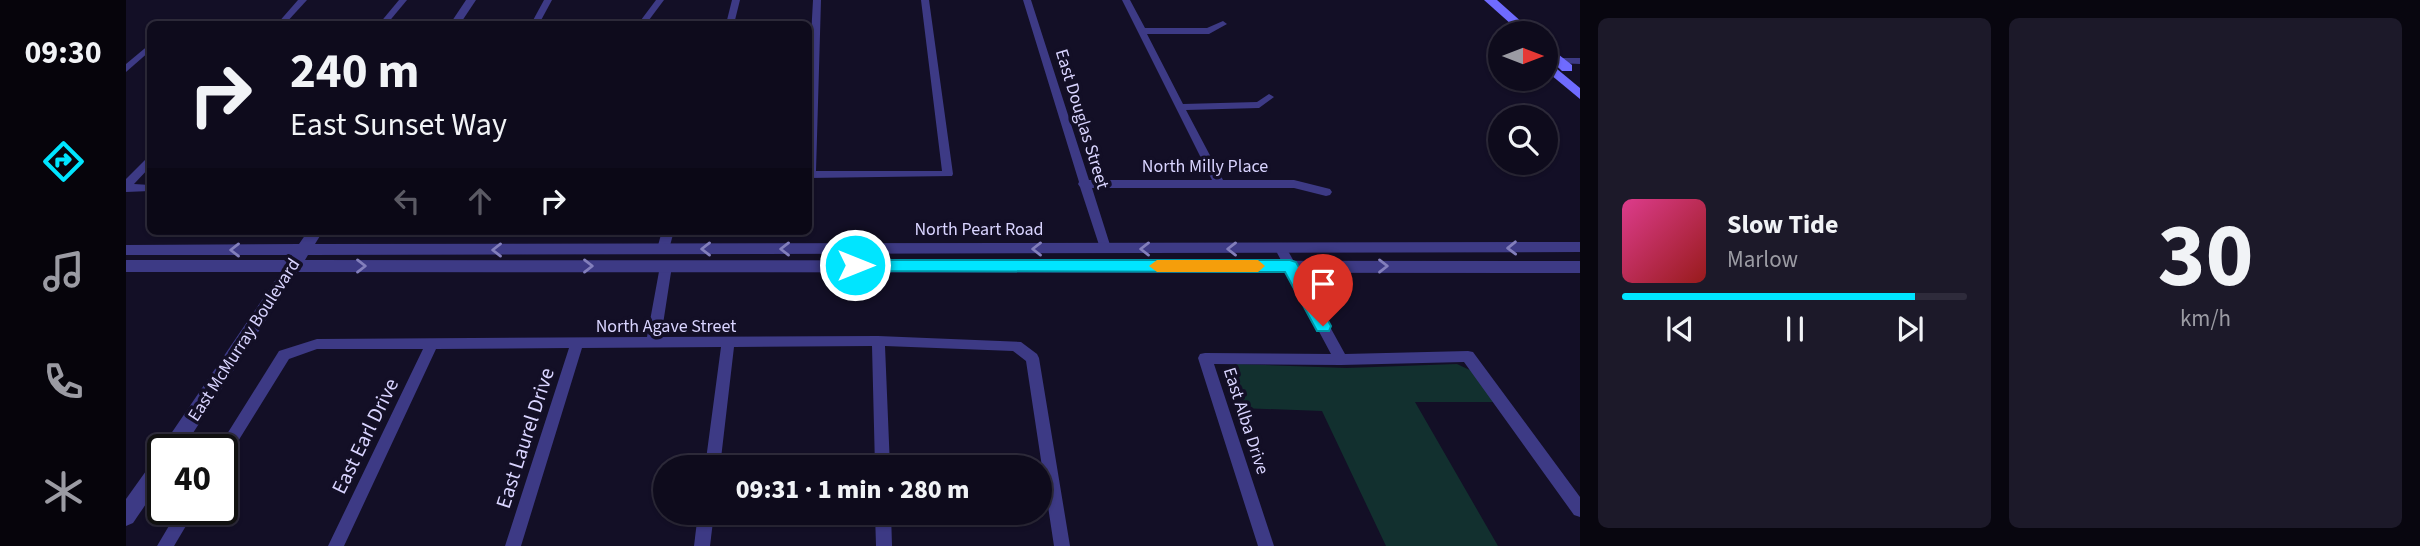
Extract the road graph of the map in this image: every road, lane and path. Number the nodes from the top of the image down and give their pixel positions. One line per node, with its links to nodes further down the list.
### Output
1 (303, 0): 13 (street)
2 (402, 0): 14 (street)
3 (471, 0): 15 (street)
4 (548, 0): 16 (street)
5 (660, 0): 17 (street)
6 (736, 0): 18 (street)
7 (817, 0): 30 (street)
8 (925, 0): 35 (street)
9 (1027, 0): 36 (street, East Douglas Street)
10 (1126, 0): 22 (street)
11 (1475, 0): 19 (main road)
12 (1490, 0): 20 (main road)
13 (284, 21)
14 (385, 21)
15 (457, 21)
16 (538, 21)
17 (644, 21)
18 (731, 21)
19 (1499, 21)
20 (1514, 21)
21 (1223, 24): 22 (street)
22 (1142, 32): 33 (street)
23 (147, 50): 27 (street)
24 (1580, 61): 25 (street)
25 (1558, 62)
26 (1558, 66): 29 (main road)
27 (126, 69)
28 (1558, 69): 31 (main road)
29 (1580, 79)
30 (812, 93)
31 (1580, 95)
32 (1269, 97): 33 (street)
33 (1180, 107): 37 (street)
34 (147, 164): 38 (street)
35 (812, 175)
36 (1083, 184): 37 (street, North Milly Place); 44 (street, East Douglas Street)
37 (1219, 184): 40 (street, North Milly Place)
38 (126, 187): 39 (street)
39 (147, 188)
40 (1326, 192)
41 (313, 235): 48 (street, East McMurray Boulevard)
42 (667, 235): 45 (street)
43 (1580, 247): 46 (street, North Peart Road, one-way to 46)
44 (1105, 248): 45 (street, North Peart Road, one-way to 45); 46 (street, North Peart Road, one-way to 44)
45 (663, 249): 48 (street, North Peart Road, one-way to 48)
46 (1281, 249): 51 (street)
47 (126, 250): 48 (street, North Peart Road, one-way to 47)
48 (298, 258): 49 (street, North Peart Road); 50 (street, North Peart Road, one-way to 50); 59 (street, East McMurray Boulevard)
49 (126, 266)
50 (666, 266): 51 (street, North Peart Road); 56 (street)
51 (1290, 266): 52 (street, North Peart Road, one-way to 52); 58 (street)
52 (1580, 267)
53 (878, 341): 57 (street, North Agave Street); 62 (street); 74 (street, North Agave Street)
54 (432, 343): 55 (street, North Agave Street); 60 (street, North Agave Street); 70 (street, East Earl Drive)
55 (578, 343): 56 (street, North Agave Street); 71 (street, East Laurel Drive)
56 (653, 343): 57 (street, North Agave Street)
57 (728, 343): 61 (street)
58 (1341, 360): 64 (street); 75 (street, East Alba Drive)
59 (182, 434)
60 (235, 434)
61 (714, 455)
62 (882, 455)
63 (147, 486): 65 (street)
64 (1580, 510)
65 (126, 516)
66 (178, 525): 69 (street)
67 (705, 525): 72 (street)
68 (883, 525): 73 (street)
69 (165, 546)
70 (336, 546)
71 (513, 546)
72 (702, 546)
73 (884, 546)
74 (1062, 546)
75 (1266, 546)

